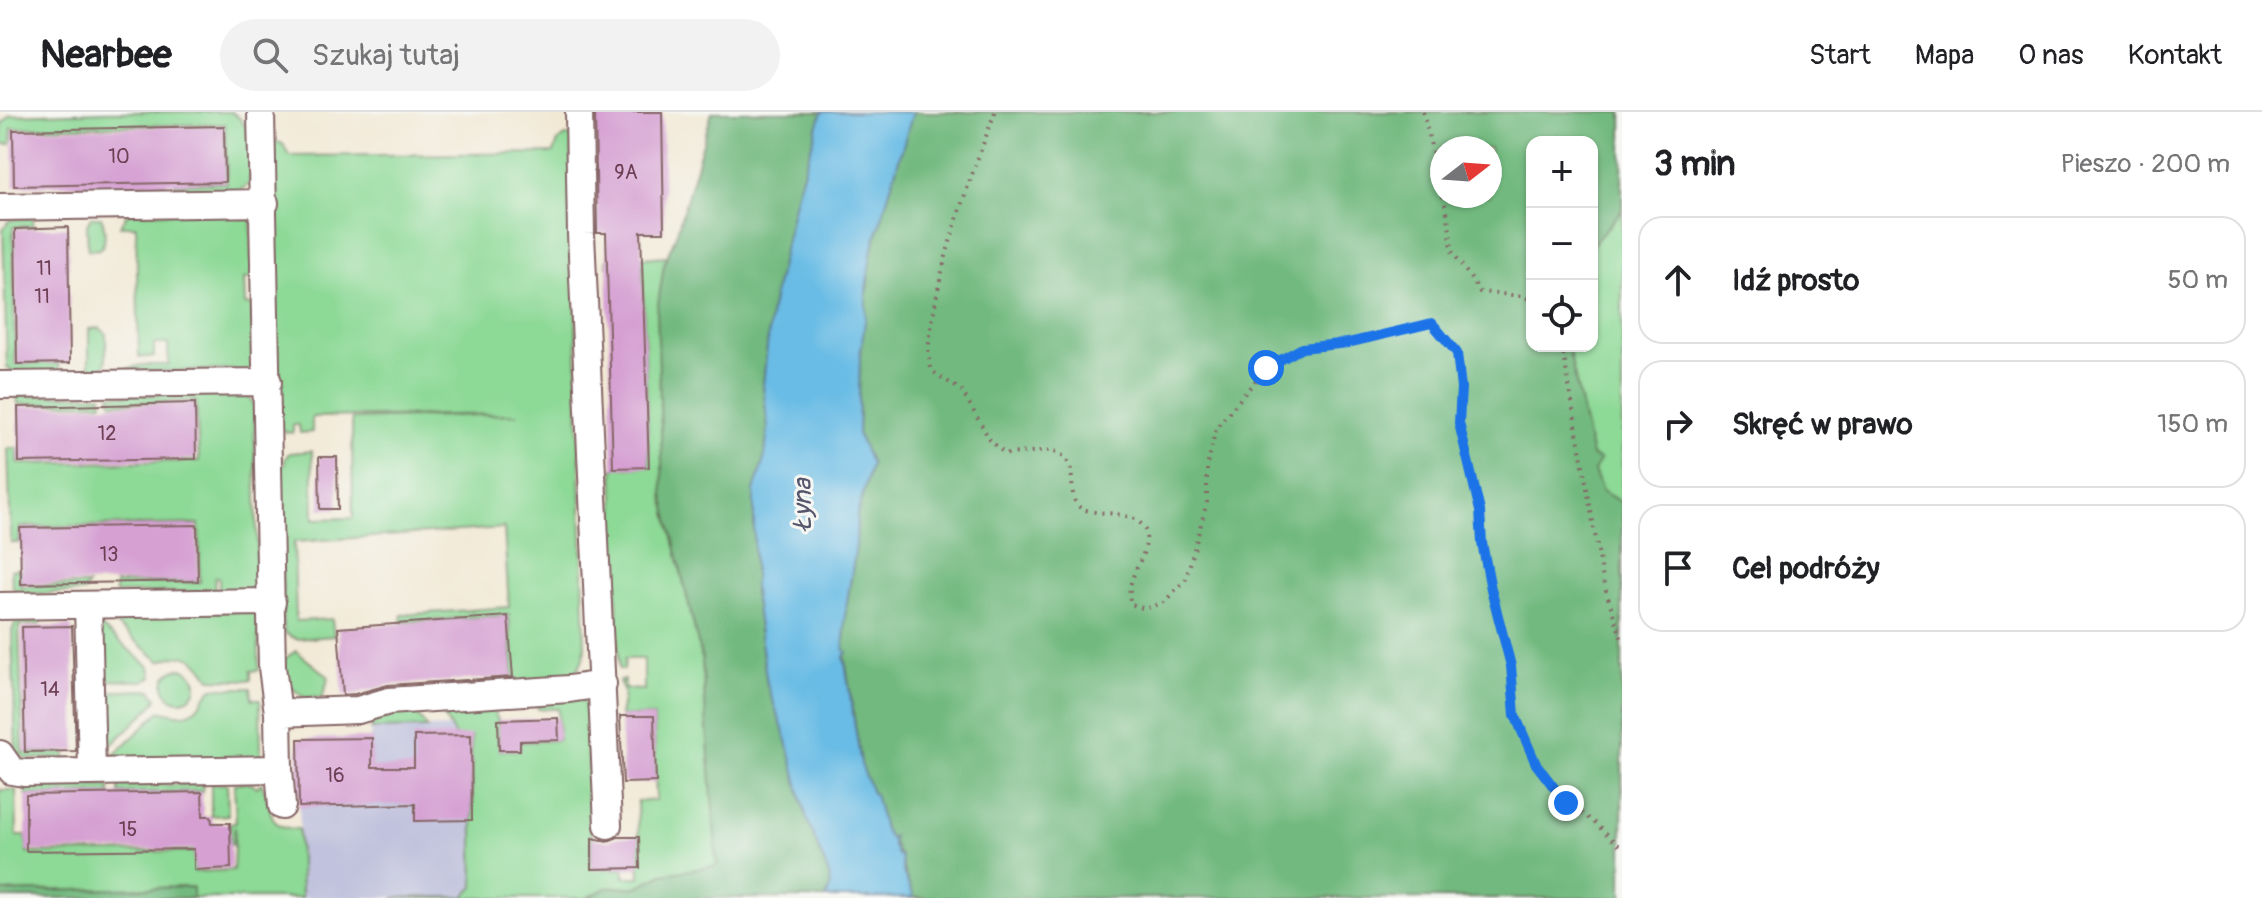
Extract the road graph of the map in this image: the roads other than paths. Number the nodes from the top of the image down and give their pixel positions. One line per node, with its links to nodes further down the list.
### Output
1 (261, 112): 3 (lane)
2 (579, 112): 10 (lane)
3 (265, 203): 4 (lane); 5 (lane)
4 (0, 207)
5 (268, 382): 6 (lane); 7 (lane)
6 (0, 385)
7 (272, 602): 8 (lane); 11 (lane)
8 (88, 605): 9 (lane); 14 (lane)
9 (0, 606)
10 (603, 684): 11 (lane); 16 (lane)
11 (278, 713): 13 (lane)
12 (0, 754): 14 (lane)
13 (279, 769): 14 (lane); 15 (lane)
14 (92, 772)
15 (282, 806)
16 (608, 825)

